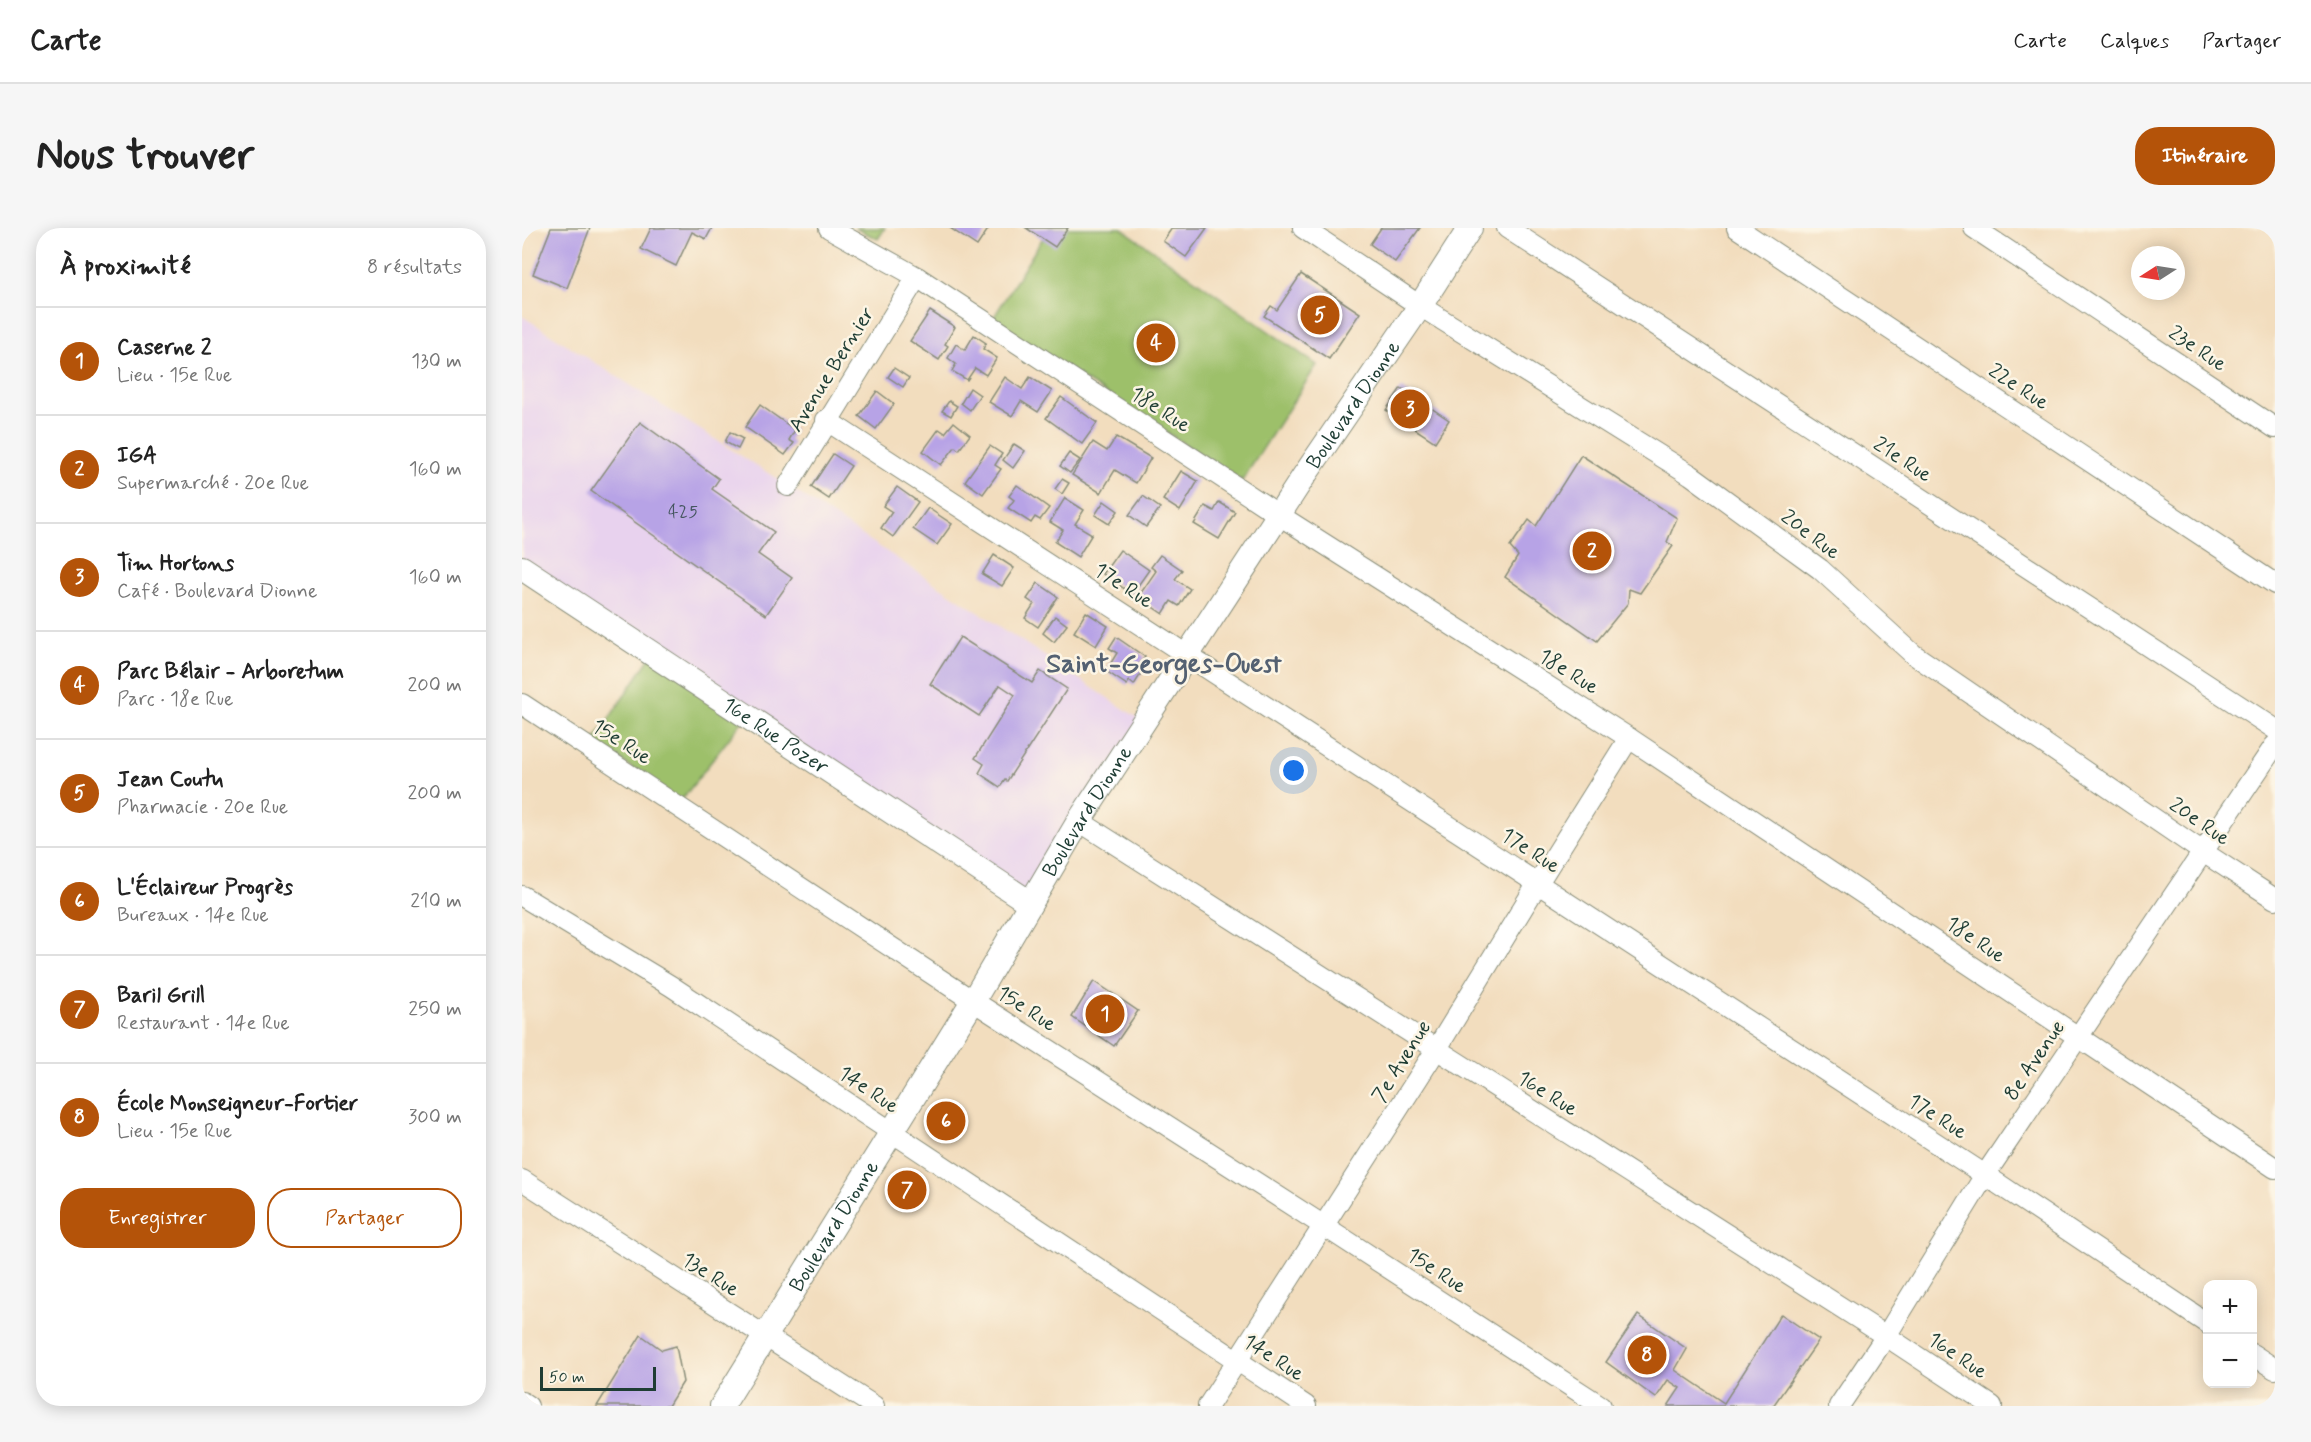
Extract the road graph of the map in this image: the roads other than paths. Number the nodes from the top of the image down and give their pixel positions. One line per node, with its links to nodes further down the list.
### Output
1 (829, 228): 7 (street, 18e Rue)
2 (1303, 228): 8 (street, 20e Rue)
3 (1470, 228): 8 (main road, Boulevard Dionne)
4 (1507, 228): 17 (street, 21e Rue)
5 (1737, 228): 14 (street, 22e Rue)
6 (1974, 228): 10 (street, 23e Rue)
7 (917, 277): 9 (street, Avenue Bernier); 12 (street, 18e Rue)
8 (1420, 306): 12 (main road, Boulevard Dionne); 21 (street, 20e Rue)
9 (826, 420): 11 (street, Avenue Bernier); 15 (street, 17e Rue)
10 (2275, 428)
11 (788, 486)
12 (1279, 515): 15 (main road, Boulevard Dionne); 18 (street, 18e Rue)
13 (522, 568): 25 (main road, 16e Rue Pozer)
14 (2275, 584)
15 (1187, 655): 20 (main road, Boulevard Dionne); 22 (street, 17e Rue)
16 (522, 704): 26 (street, 15e Rue)
17 (2275, 729)
18 (1629, 738): 22 (street, 7e Avenue); 27 (street, 18e Rue)
19 (2275, 745): 21 (street, 8e Avenue)
20 (1079, 821): 25 (main road, Boulevard Dionne); 28 (street, 16e Rue)
21 (2203, 852): 24 (street, 20e Rue); 27 (street, 8e Avenue)
22 (1538, 883): 28 (street, 7e Avenue); 31 (street, 17e Rue)
23 (522, 896): 29 (street, 14e Rue)
24 (2275, 899)
25 (1030, 903): 26 (main road, Boulevard Dionne)
26 (973, 1001): 29 (main road, Boulevard Dionne); 33 (street, 15e Rue)
27 (2079, 1036): 30 (street, 18e Rue); 31 (street, 8e Avenue)
28 (1436, 1050): 33 (street, 7e Avenue); 35 (street, 16e Rue)
29 (891, 1132): 36 (main road, Boulevard Dionne); 38 (street, 14e Rue)
30 (2275, 1168)
31 (1985, 1175): 34 (street, 17e Rue); 35 (street, 8e Avenue)
32 (522, 1180): 36 (street, 13e Rue)
33 (1324, 1226): 38 (street, 7e Avenue); 46 (street, 15e Rue)
34 (2203, 1321)
35 (1886, 1336): 47 (street, 8e Avenue); 48 (street, 16e Rue)
36 (764, 1337): 42 (main road, Boulevard Dionne); 43 (street, 13e Rue)
37 (2257, 1357): 39 (street)
38 (1237, 1361): 44 (street, 7e Avenue); 45 (street, 14e Rue)
39 (2275, 1369)
40 (522, 1402): 41 (street)
41 (528, 1406)
42 (722, 1406)
43 (874, 1406)
44 (1208, 1406)
45 (1306, 1406)
46 (1601, 1406)
47 (1839, 1406)
48 (1992, 1406)

